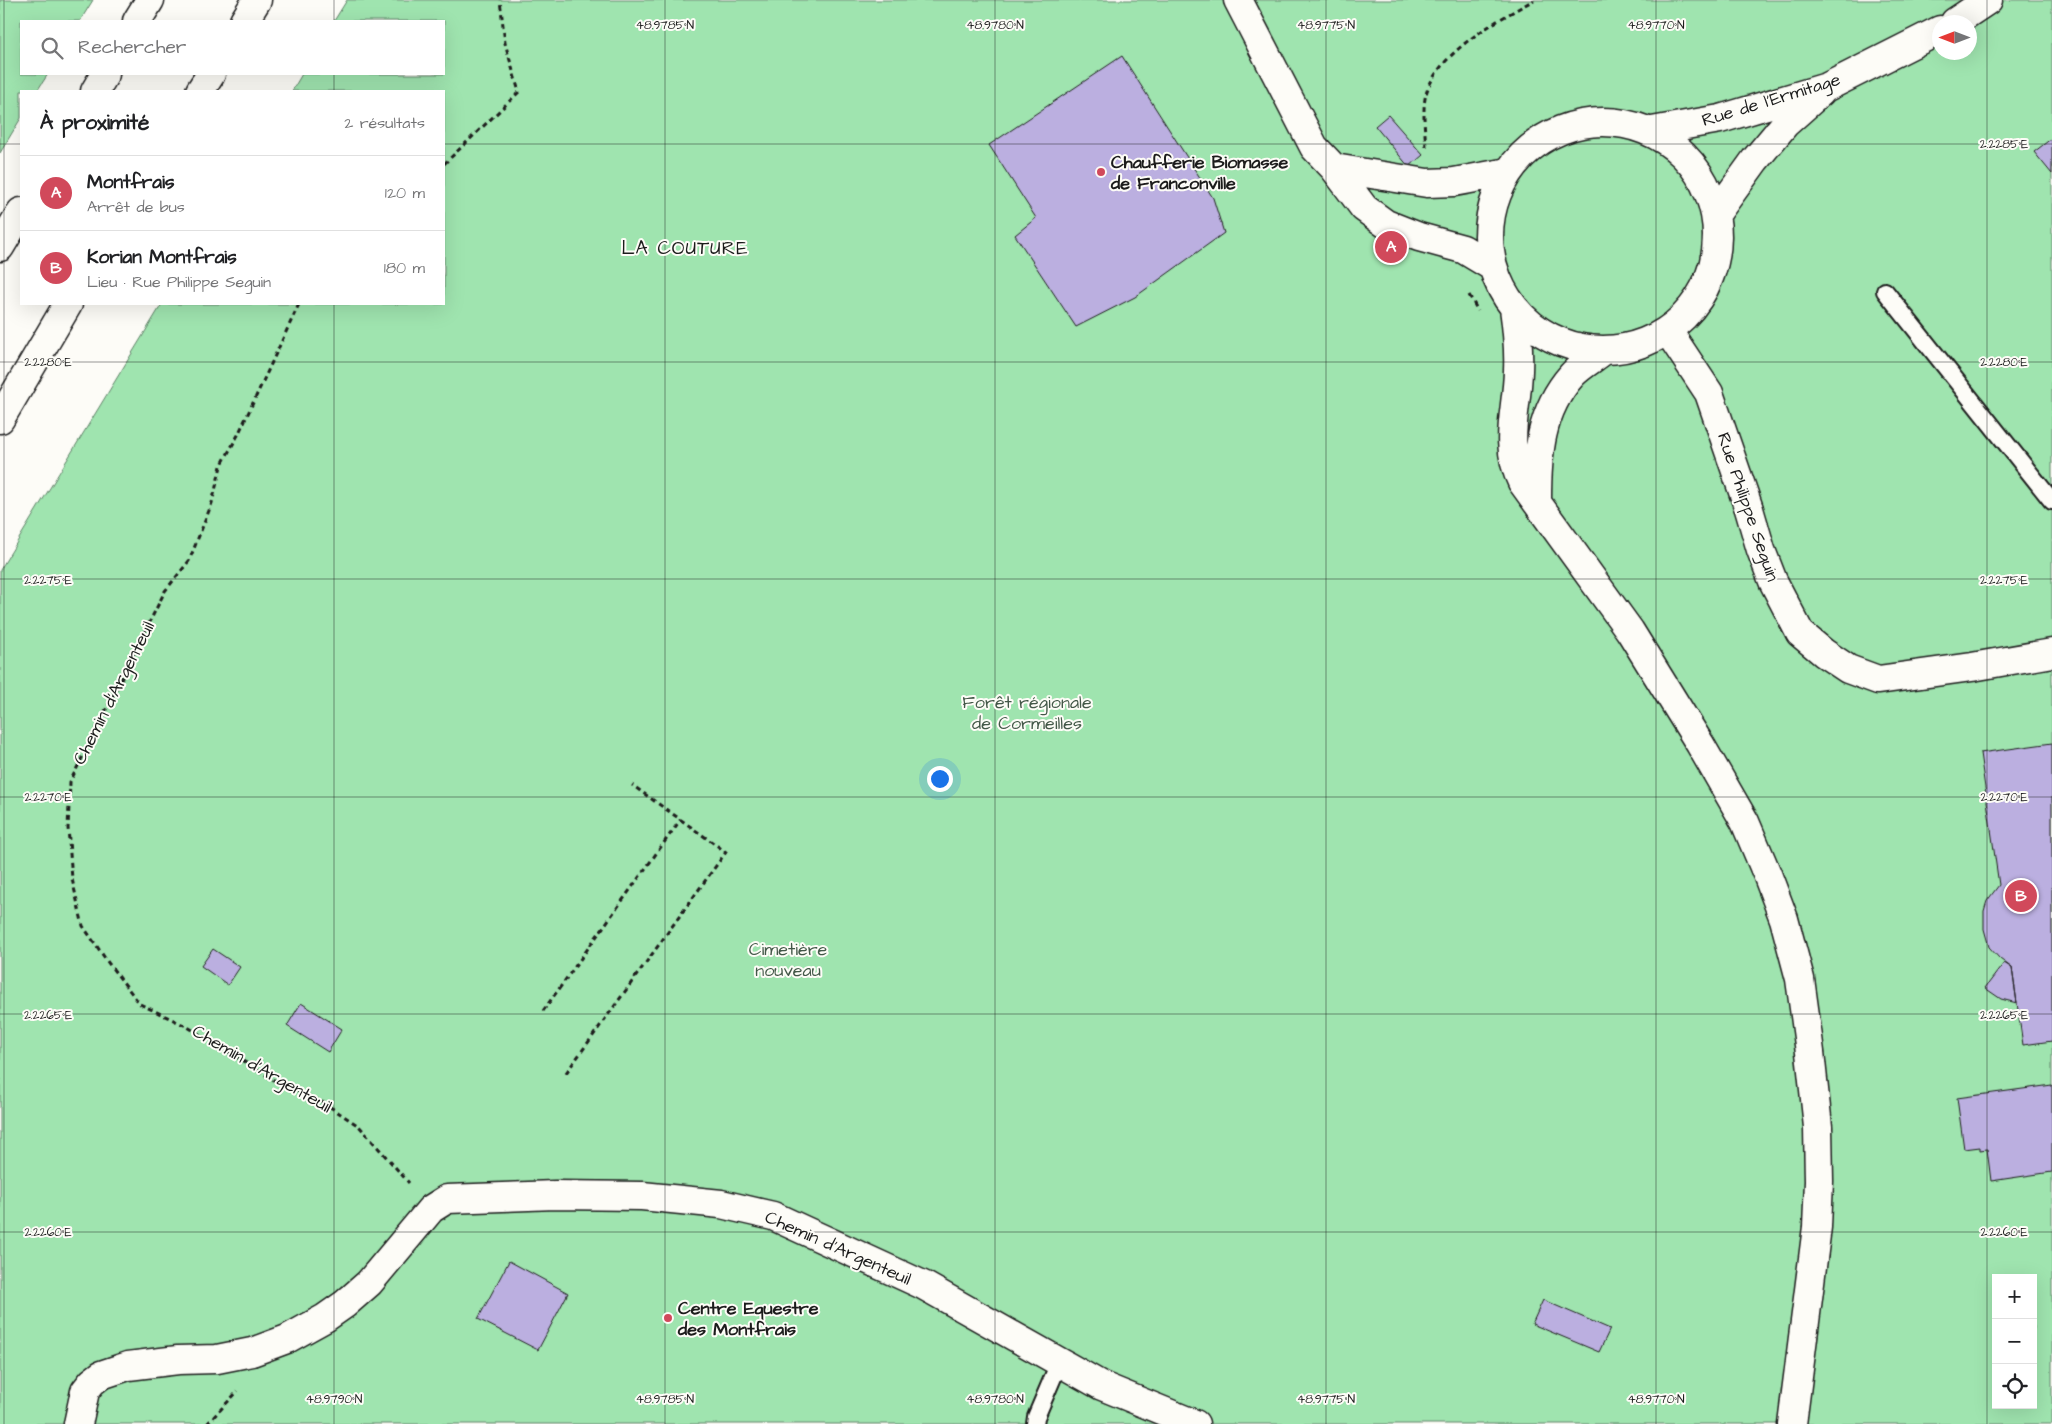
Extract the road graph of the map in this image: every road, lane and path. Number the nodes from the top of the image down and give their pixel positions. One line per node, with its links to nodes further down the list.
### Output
1 (150, 0): 7 (main road)
2 (257, 0): 8 (main road)
3 (500, 0): 16 (path)
4 (1238, 0): 17 (main road)
5 (1988, 0): 6 (main road)
6 (1966, 15)
7 (138, 20)
8 (245, 20)
9 (1932, 34): 12 (main road, Rue de l'Ermitage)
10 (104, 75): 13 (main road)
11 (210, 75): 14 (main road)
12 (1827, 87): 15 (main road, Rue de l'Ermitage); 20 (main road)
13 (96, 90)
14 (201, 90)
15 (1652, 131): 18 (main road); 20 (main road)
16 (445, 163)
17 (1334, 168): 18 (main road); 22 (main road)
18 (1508, 172): 22 (main road)
19 (20, 214): 21 (main road)
20 (1716, 214): 27 (main road)
21 (0, 247)
22 (1493, 267): 26 (main road)
23 (1885, 291): 31 (lane)
24 (67, 305): 29 (main road)
25 (299, 305): 37 (path, Chemin d'Argenteuil)
26 (1514, 308): 28 (main road); 30 (main road)
27 (1668, 331): 28 (main road); 32 (main road, Rue Philippe Seguin)
28 (1603, 351): 30 (main road)
29 (0, 419)
30 (1537, 500): 42 (main road)
31 (2052, 501)
32 (2052, 653)
33 (632, 785): 34 (path)
34 (681, 819): 35 (path); 36 (path)
35 (543, 1011)
36 (566, 1073)
37 (439, 1204): 38 (main road, Chemin d'Argenteuil); 39 (main road)
38 (1059, 1363): 40 (lane); 41 (main road, Chemin d'Argenteuil)
39 (78, 1424)
40 (1035, 1424)
41 (1195, 1424)
42 (1792, 1424)

